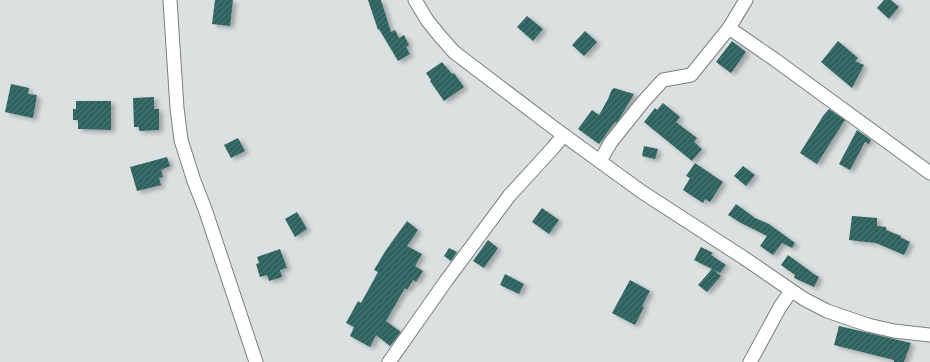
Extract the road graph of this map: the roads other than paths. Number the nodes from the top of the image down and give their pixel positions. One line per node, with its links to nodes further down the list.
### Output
1 (170, 0): 10 (street)
2 (415, 0): 5 (street)
3 (746, 0): 4 (street)
4 (729, 28): 6 (street); 7 (street)
5 (564, 135): 6 (street); 11 (street)
6 (600, 161): 8 (street)
7 (930, 173)
8 (791, 291): 9 (street); 12 (street)
9 (930, 335)
10 (256, 362)
11 (388, 362)
12 (750, 362)

